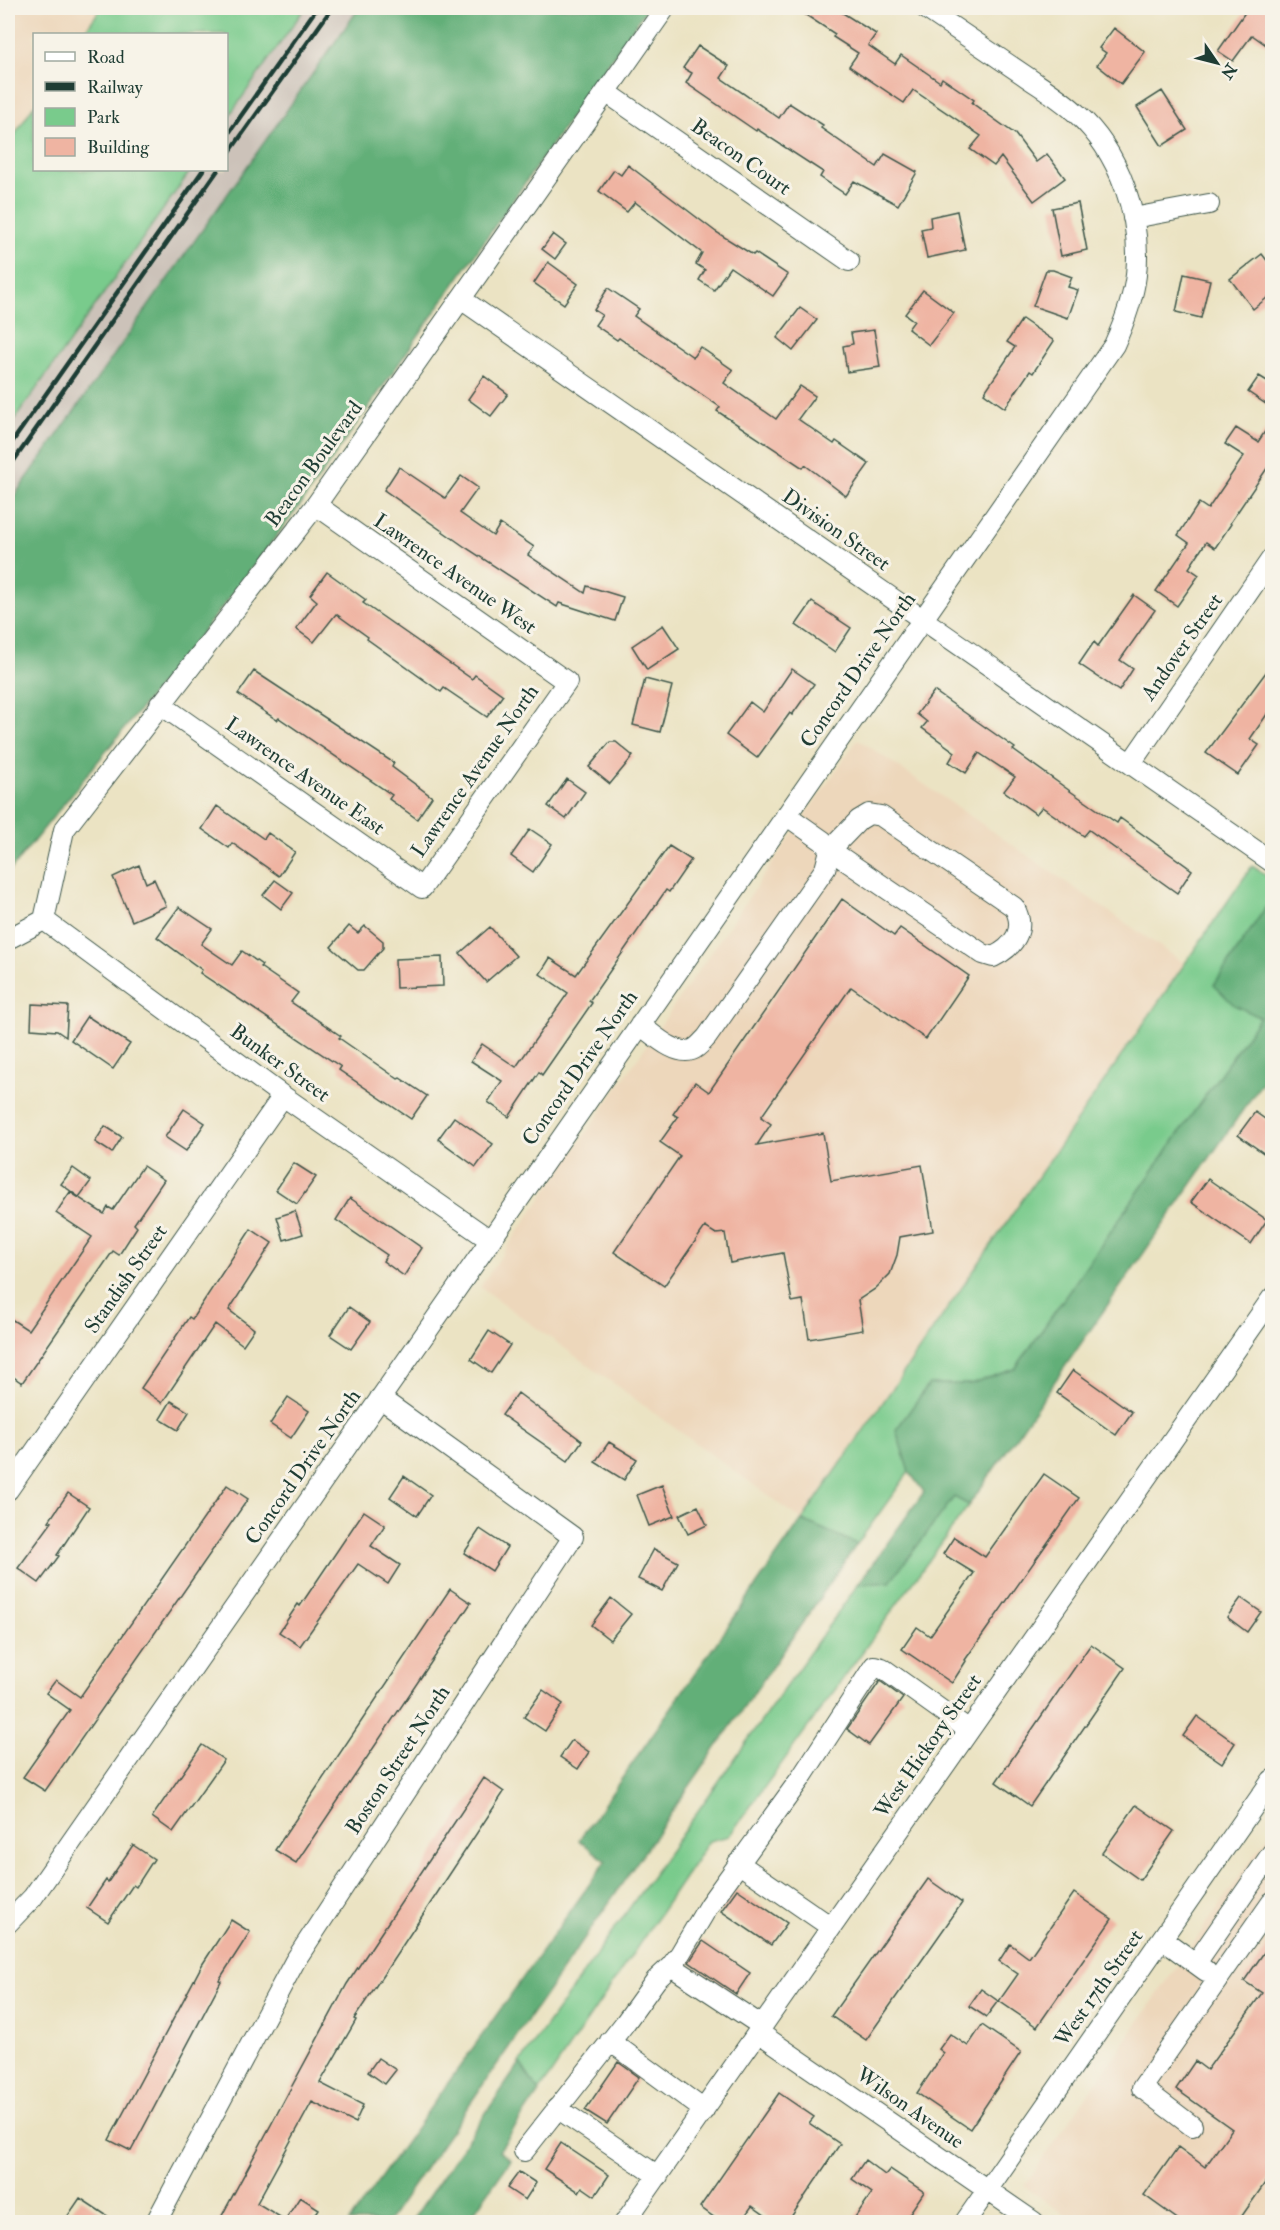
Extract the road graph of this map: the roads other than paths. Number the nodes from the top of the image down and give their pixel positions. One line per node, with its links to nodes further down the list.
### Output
1 (665, 8): 3 (street, Beacon Boulevard)
2 (925, 8): 5 (street, Concord Drive North)
3 (606, 92): 6 (street, Beacon Court); 7 (street, Beacon Boulevard)
4 (1209, 204): 5 (street)
5 (1133, 218): 10 (street, Concord Drive North)
6 (849, 261)
7 (461, 299): 8 (street, Beacon Boulevard); 10 (street, Division Street)
8 (316, 505): 11 (street, Lawrence Avenue West); 12 (street, Beacon Boulevard)
9 (1272, 558): 13 (street, Andover Street)
10 (922, 620): 13 (street, Division Street); 14 (street, Concord Drive North)
11 (567, 682): 17 (street, Lawrence Avenue North)
12 (160, 704): 17 (street, Lawrence Avenue East); 18 (street, Beacon Boulevard)
13 (1131, 763): 16 (street, Division Street)
14 (786, 815): 15 (street); 20 (street, Concord Drive North)
15 (830, 850): 15 (street); 20 (street)
16 (1272, 862)
17 (422, 888)
18 (44, 920): 19 (street); 21 (street, Bunker Street)
19 (8, 939)
20 (640, 1025): 22 (street, Concord Drive North)
21 (283, 1096): 22 (street, Bunker Street); 25 (street, Standish Street)
22 (490, 1240): 24 (street, Concord Drive North)
23 (1272, 1298): 26 (street, West Hickory Street)
24 (380, 1398): 31 (street, Concord Drive North); 45 (street, Boston Street North)
25 (8, 1490)
26 (969, 1730): 29 (street); 32 (street, West Hickory Street)
27 (1272, 1780): 33 (street, West 17th Street)
28 (1272, 1854): 34 (street)
29 (738, 1863): 32 (street); 35 (street)
30 (1272, 1902): 36 (street)
31 (8, 1923)
32 (831, 1927): 37 (street, West Hickory Street)
33 (1162, 1939): 34 (street); 44 (street, West 17th Street)
34 (1196, 1964): 36 (street)
35 (671, 1966): 37 (street, Wilson Avenue); 38 (street)
36 (1217, 1979): 41 (street)
37 (760, 2029): 40 (street, West Hickory Street); 44 (street, Wilson Avenue)
38 (610, 2041): 39 (street); 40 (street)
39 (557, 2108): 42 (street); 43 (street)
40 (704, 2110): 43 (street, West Hickory Street)
41 (1192, 2126)
42 (524, 2151)
43 (657, 2176): 46 (street, West Hickory Street)
44 (987, 2190): 47 (street, West 17th Street); 48 (street, Wilson Avenue)
45 (156, 2223)
46 (625, 2223)
47 (965, 2223)
48 (1034, 2223)

